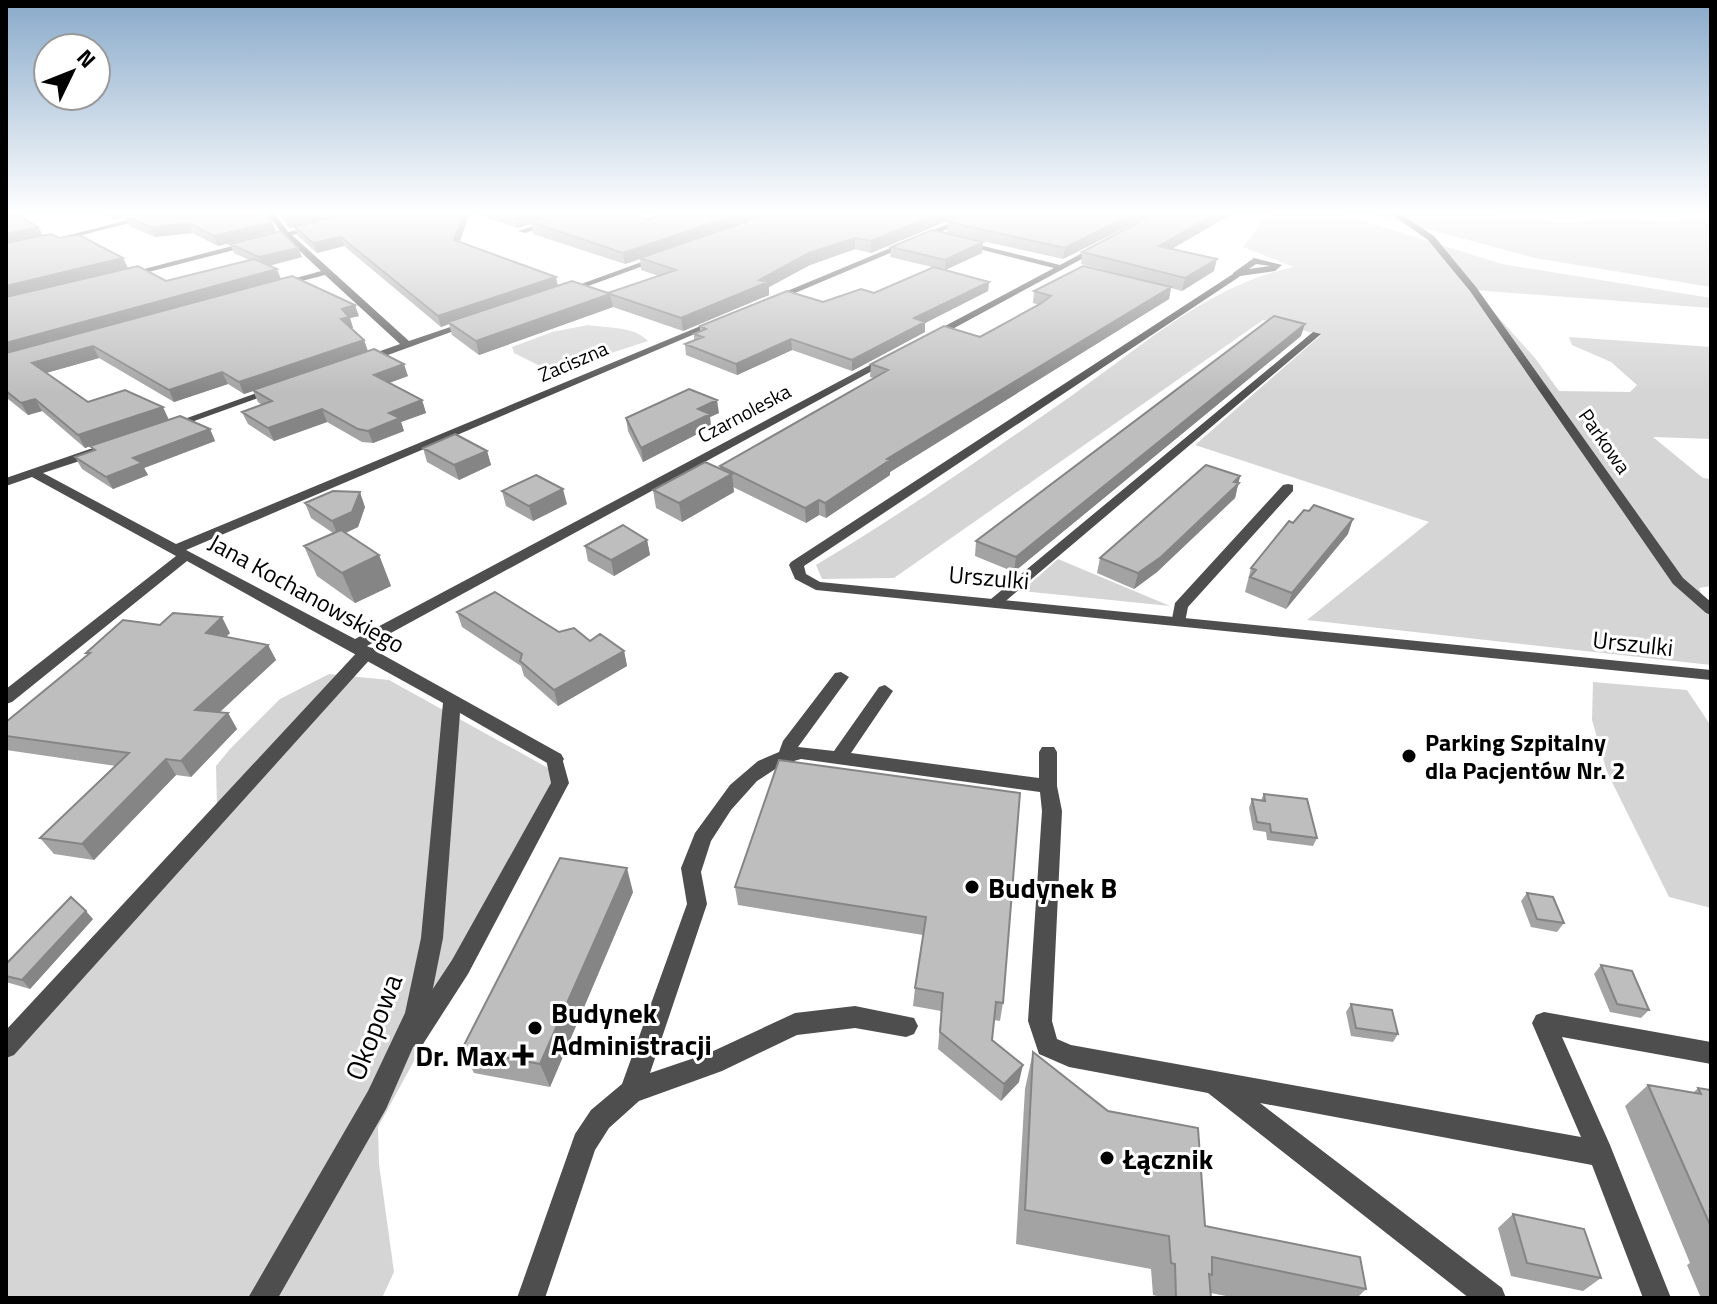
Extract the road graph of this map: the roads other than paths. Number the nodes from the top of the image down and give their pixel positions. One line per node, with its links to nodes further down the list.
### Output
1 (136, 272): 8 (street)
2 (325, 272): 9 (street); 18 (street)
3 (622, 272): 10 (street)
4 (838, 272): 13 (street)
5 (1055, 272): 17 (street)
6 (1459, 272): 29 (street, Parkowa)
7 (1240, 274): 12 (street, Urszulki)
8 (120, 276)
9 (264, 289)
10 (554, 295)
11 (1181, 296): 12 (street)
12 (1196, 300): 28 (street, Urszulki)
13 (755, 306)
14 (726, 319): 27 (street, Zaciszna)
15 (481, 320): 18 (street)
16 (1316, 334): 28 (street)
17 (924, 340)
18 (407, 345): 20 (street)
19 (897, 355): 31 (street, Czarnoleska)
20 (347, 366)
21 (288, 386): 22 (street)
22 (153, 432)
23 (108, 447): 24 (street)
24 (33, 473): 25 (street); 27 (street, Jana Kochanowskiego)
25 (6, 482)
26 (1288, 488): 30 (street)
27 (181, 552): 31 (street, Jana Kochanowskiego); 35 (street, Zaciszna)
28 (996, 602): 30 (street, Urszulki)
29 (1711, 610)
30 (1180, 619): 32 (street, Urszulki)
31 (361, 649): 36 (street, Jana Kochanowskiego); 42 (street, Czarnoleska)
32 (1711, 675)
33 (841, 677): 38 (street)
34 (885, 691): 39 (street)
35 (6, 698)
36 (452, 700): 44 (street, Okopowa); 44 (street, Jana Kochanowskiego)
37 (1048, 752): 40 (street)
38 (788, 756): 39 (street); 46 (street)
39 (840, 756): 40 (street)
40 (1048, 786): 45 (street)
41 (906, 1026): 46 (street)
42 (6, 1047)
43 (1711, 1053): 47 (street)
44 (394, 1067): 48 (street, Okopowa)
45 (1213, 1082): 47 (street); 50 (street)
46 (631, 1092): 49 (street)
47 (1601, 1154): 51 (street)
48 (262, 1298)
49 (531, 1298)
50 (1492, 1298)
51 (1657, 1298)

